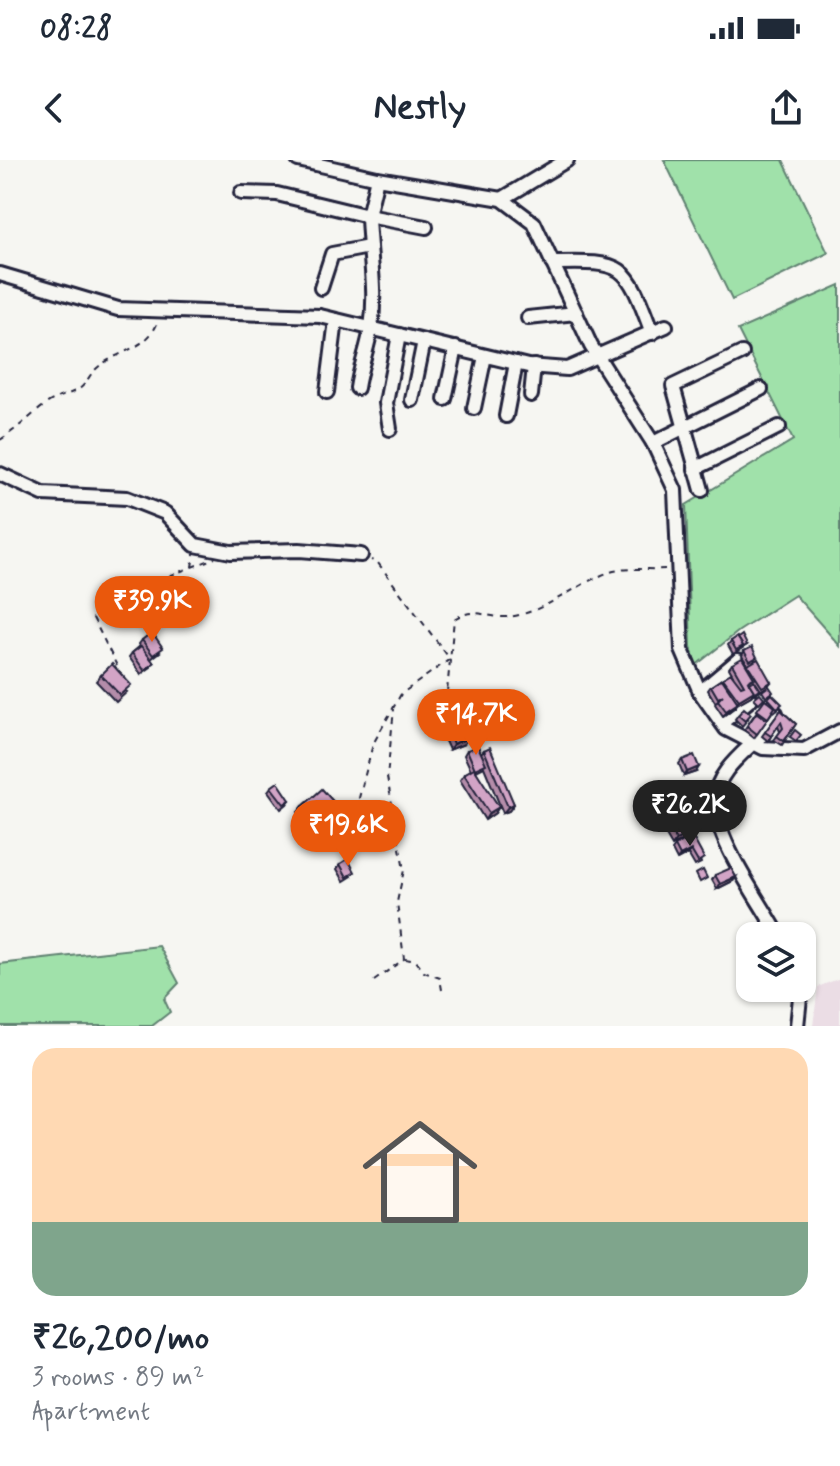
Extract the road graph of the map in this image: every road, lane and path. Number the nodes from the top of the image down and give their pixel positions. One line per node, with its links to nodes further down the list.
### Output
1 (298, 160): 3 (street)
2 (567, 160): 5 (street)
3 (339, 165): 4 (street)
4 (377, 178): 7 (street); 9 (street)
5 (519, 188): 7 (street); 8 (street)
6 (241, 193): 9 (street)
7 (502, 199): 8 (street)
8 (521, 214): 12 (street)
9 (368, 216): 10 (street); 11 (street)
10 (426, 227)
11 (369, 247): 14 (street); 20 (street)
12 (552, 263): 16 (street); 21 (street)
13 (0, 274): 15 (street)
14 (321, 288)
15 (161, 312): 18 (street); 41 (path)
16 (576, 313): 17 (street); 27 (street)
17 (528, 318)
18 (336, 320): 20 (street); 32 (street)
19 (666, 326): 21 (street)
20 (371, 328): 22 (street); 30 (street)
21 (652, 333): 27 (street)
22 (399, 335): 23 (street); 40 (street)
23 (424, 341): 24 (street); 35 (street)
24 (456, 348): 26 (street); 34 (street)
25 (742, 353): 39 (street)
26 (485, 356): 28 (street); 36 (street)
27 (598, 357): 29 (street); 42 (street)
28 (516, 363): 29 (street); 37 (street)
29 (534, 366): 33 (street)
30 (357, 388)
31 (761, 389): 39 (street)
32 (327, 392)
33 (531, 395)
34 (445, 399)
35 (412, 400)
36 (474, 408)
37 (506, 416)
38 (779, 427): 43 (street)
39 (683, 428): 42 (street); 43 (street)
40 (390, 429)
41 (0, 440)
42 (653, 443): 50 (street)
43 (695, 469): 45 (street)
44 (0, 474): 46 (street)
45 (702, 490)
46 (195, 545): 47 (street); 49 (path)
47 (231, 552): 48 (street); 49 (path)
48 (361, 555): 51 (path)
49 (192, 568): 53 (path)
50 (678, 568): 51 (path); 54 (street)
51 (450, 659): 56 (path); 57 (path)
52 (738, 660): 54 (street)
53 (117, 666)
54 (700, 692): 59 (street)
55 (751, 699): 59 (street)
56 (446, 702)
57 (394, 707): 62 (path); 64 (path)
58 (776, 713): 61 (street)
59 (722, 723): 61 (street)
60 (840, 731): 61 (street)
61 (754, 744): 63 (street)
62 (331, 838)
63 (771, 922)
64 (404, 959): 65 (path); 66 (path)
65 (374, 981)
66 (442, 990)
67 (800, 1002): 68 (street)
68 (797, 1026)

